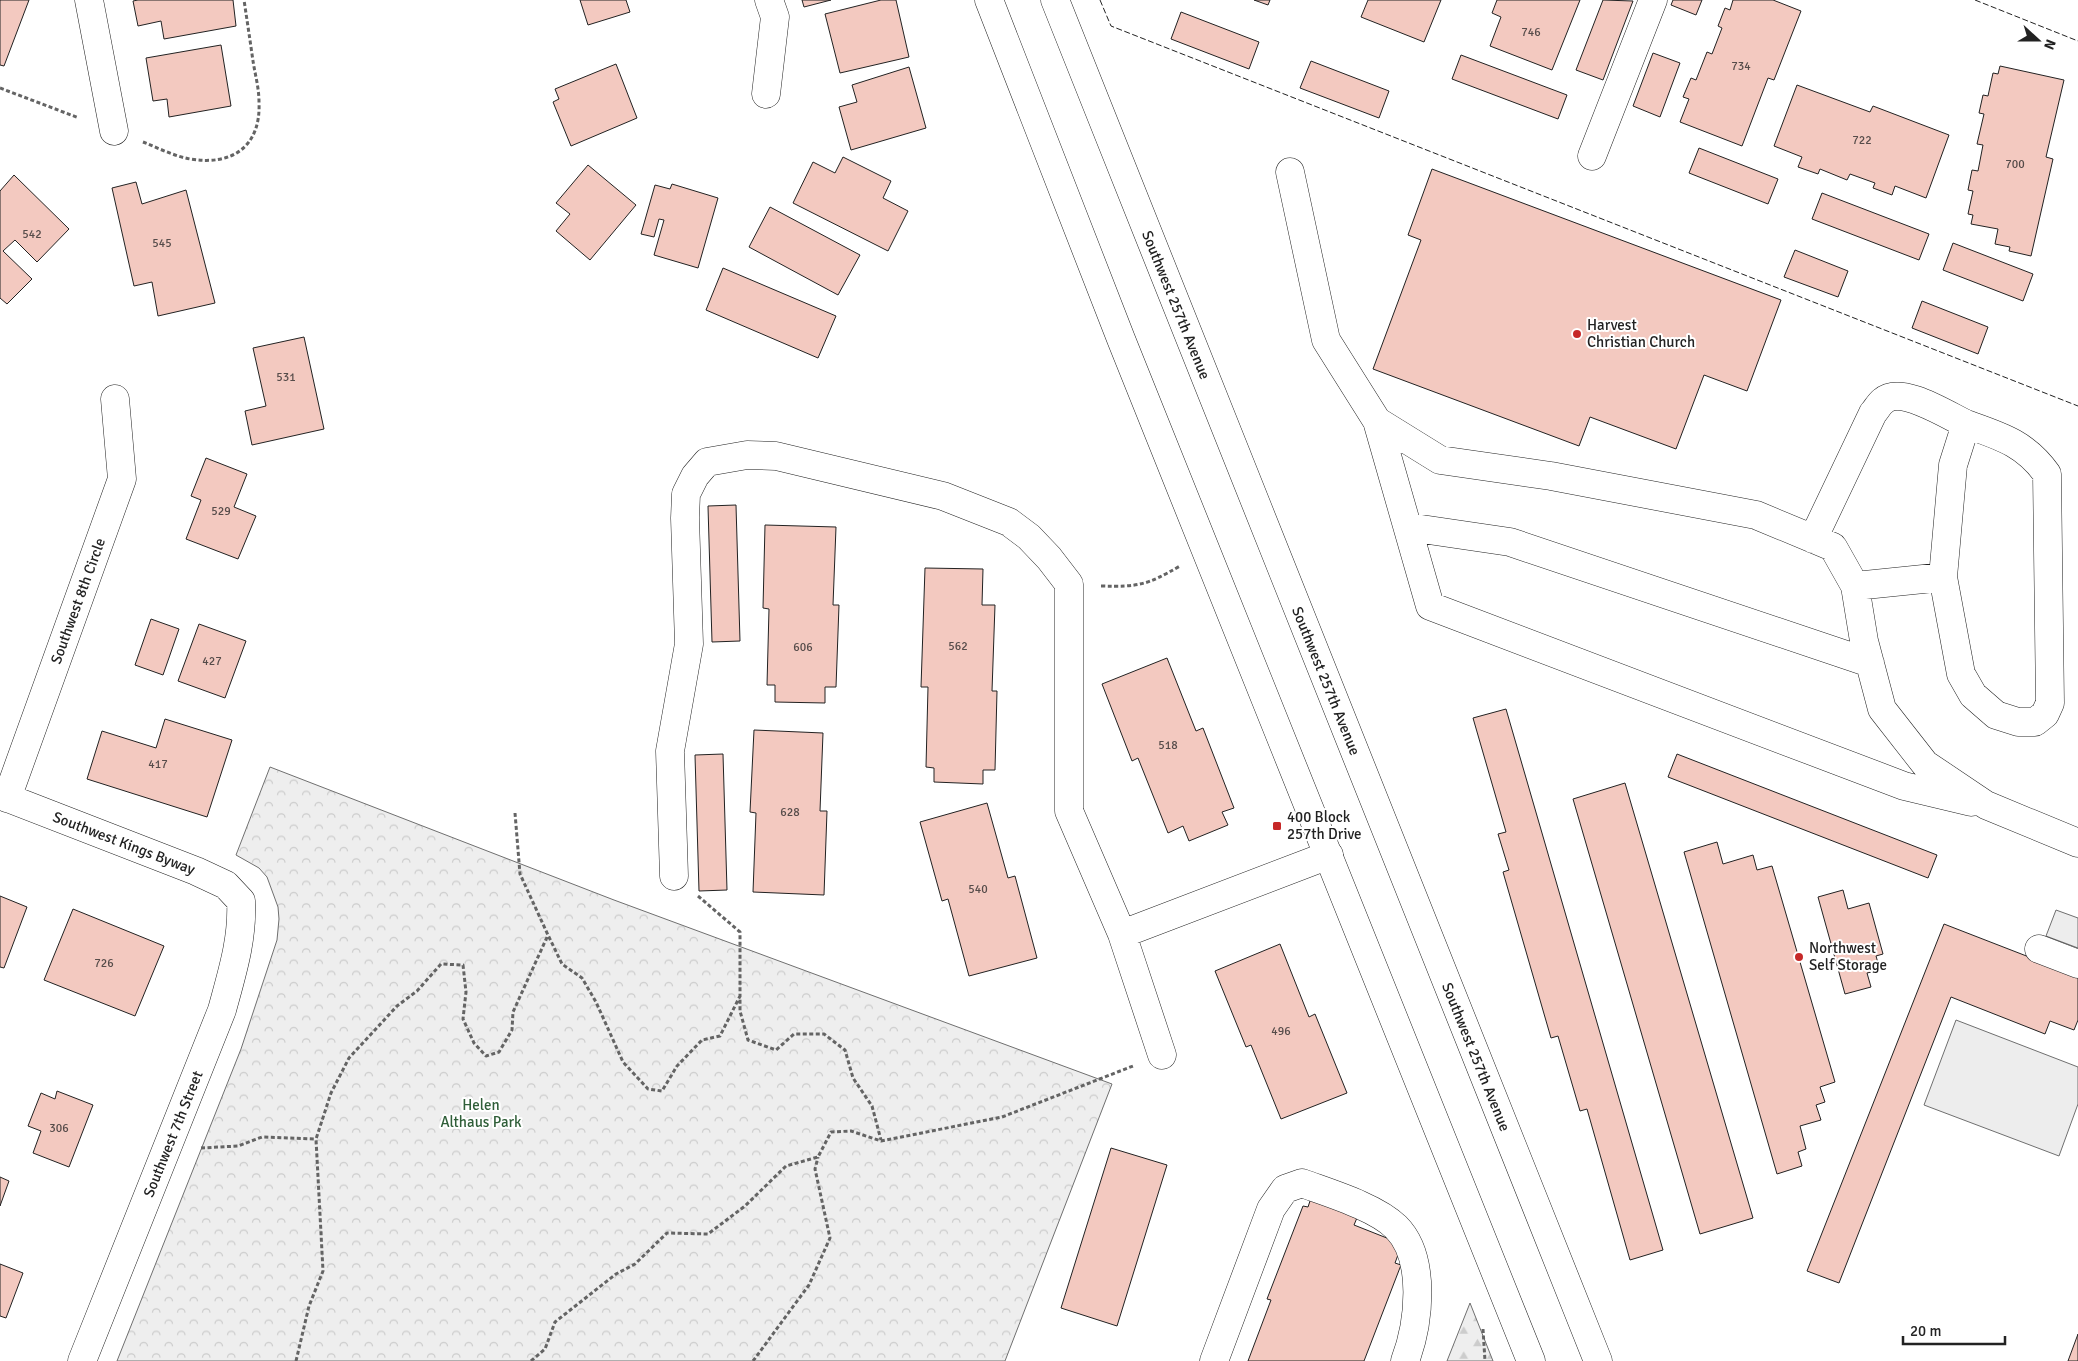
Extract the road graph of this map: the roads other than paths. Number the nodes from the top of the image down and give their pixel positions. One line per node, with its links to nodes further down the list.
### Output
1 (90, 0): 7 (main road)
2 (769, 0): 6 (main road)
3 (989, 0): 21 (main road)
4 (1055, 0): 32 (main road, Southwest 257th Avenue)
5 (1653, 0): 8 (main road)
6 (766, 94)
7 (114, 131)
8 (1592, 156)
9 (1290, 172): 11 (main road)
10 (114, 399): 18 (main road, Southwest 8th Circle)
11 (1377, 421): 13 (main road); 14 (main road)
12 (1966, 424): 14 (main road); 15 (main road); 15 (main road)
13 (1408, 527): 17 (main road); 19 (main road)
14 (1813, 539): 16 (main road)
15 (1943, 577): 16 (main road)
16 (1855, 586): 17 (main road)
17 (1870, 663): 19 (main road)
18 (3, 796): 23 (main road, Southwest Kings Byway)
19 (1986, 805): 20 (main road)
20 (2078, 843)
21 (1329, 854): 24 (main road); 31 (main road)
22 (674, 876): 24 (main road)
23 (241, 901): 29 (main road, Southwest 7th Street)
24 (1122, 934): 27 (main road)
25 (2039, 949): 26 (main road)
26 (2078, 964)
27 (1162, 1054)
28 (1408, 1352): 30 (main road)
29 (82, 1361)
30 (1214, 1361)
31 (1531, 1361)
32 (1598, 1361)

